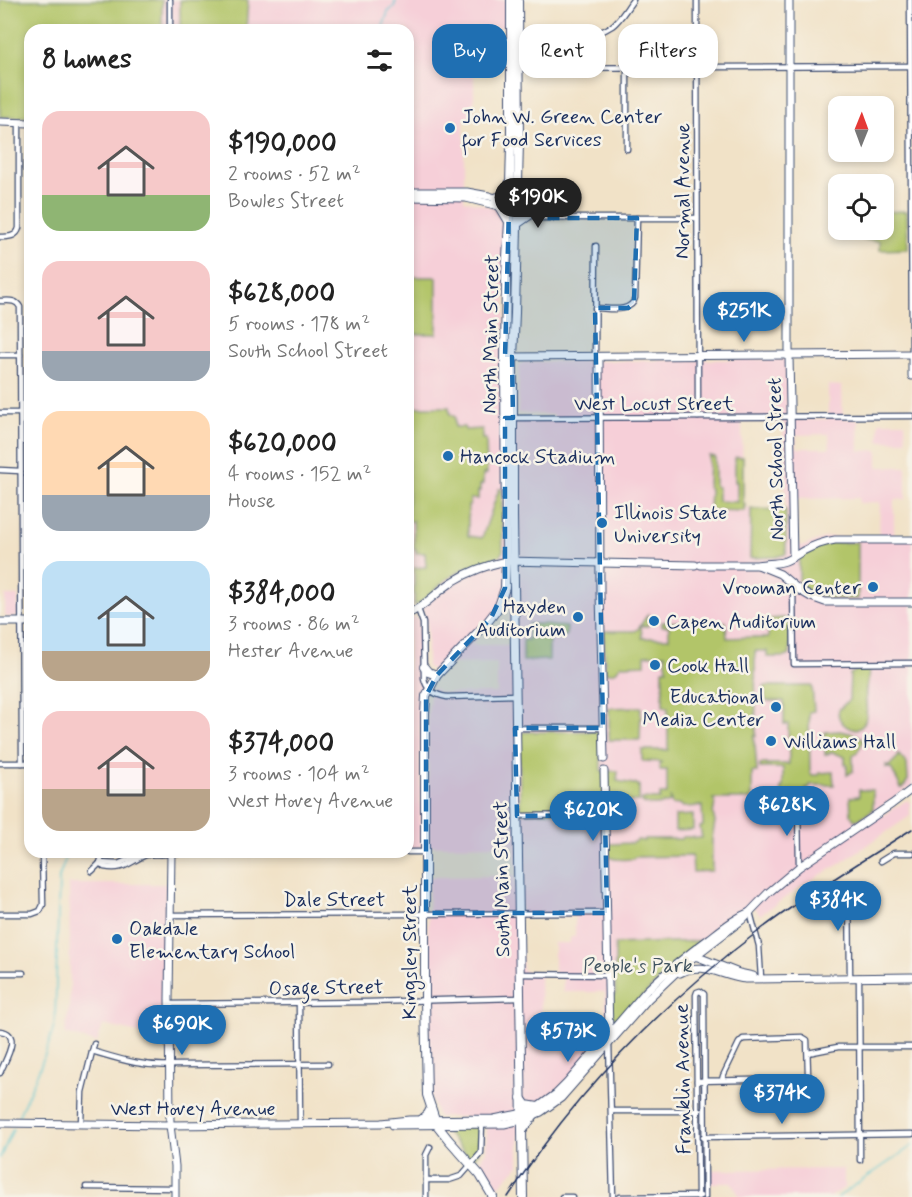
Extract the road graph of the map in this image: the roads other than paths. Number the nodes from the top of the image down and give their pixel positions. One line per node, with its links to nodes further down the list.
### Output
1 (170, 0): 8 (street)
2 (511, 0): 10 (main road, North Main Street)
3 (518, 0): 10 (main road, North Main Street)
4 (633, 0): 10 (street)
5 (697, 0): 9 (street, Normal Avenue)
6 (789, 0): 12 (main road, North School Street)
7 (910, 0): 11 (street)
8 (170, 24)
9 (697, 24)
10 (514, 37): 15 (main road, North Main Street)
11 (911, 59): 13 (street)
12 (789, 66): 13 (street); 14 (street); 44 (main road, North School Street)
13 (910, 66): 23 (street)
14 (718, 67)
15 (515, 68): 16 (street); 24 (main road, North Main Street); 26 (main road, North Main Street)
16 (618, 68)
17 (627, 78): 22 (street)
18 (697, 78): 32 (street, Normal Avenue)
19 (0, 122): 20 (main road)
20 (19, 122): 21 (main road); 35 (street)
21 (24, 122)
22 (627, 149)
23 (911, 169): 34 (street)
24 (510, 188): 28 (main road); 29 (main road, North Main Street)
25 (414, 192): 28 (main road)
26 (518, 195): 29 (main road, North Main Street); 30 (main road)
27 (414, 197): 28 (main road)
28 (497, 202): 29 (main road); 33 (main road)
29 (513, 207): 30 (street); 33 (main road, North Main Street)
30 (529, 212): 31 (street); 33 (main road)
31 (637, 218): 32 (street); 39 (street)
32 (697, 218): 42 (street, Normal Avenue)
33 (513, 223): 45 (main road, North Main Street)
34 (912, 232): 37 (street)
35 (0, 237)
36 (596, 246): 39 (street)
37 (912, 294): 40 (street)
38 (0, 301): 43 (street)
39 (595, 308): 46 (street)
40 (912, 354): 44 (main road); 47 (main road)
41 (0, 355): 43 (street)
42 (697, 355): 44 (main road); 46 (main road); 51 (street, Normal Avenue)
43 (20, 356): 49 (street)
44 (789, 356): 52 (main road, North School Street)
45 (509, 357): 46 (main road); 53 (main road, North Main Street)
46 (597, 357): 54 (main road)
47 (912, 376)
48 (0, 412): 49 (street)
49 (20, 413): 56 (street)
50 (912, 416): 52 (street, West Locust Street)
51 (698, 417): 52 (street, West Locust Street); 54 (street, West Locust Street)
52 (790, 417): 58 (main road, North School Street)
53 (509, 418): 54 (street, West Locust Street); 59 (main road, North Main Street)
54 (600, 418): 60 (main road)
55 (0, 471): 56 (street)
56 (20, 471): 67 (street)
57 (912, 540): 58 (main road)
58 (793, 557): 61 (main road)
59 (510, 561): 60 (main road); 64 (main road); 70 (main road, Kingsley Street); 72 (main road, South Main Street)
60 (600, 563): 61 (main road); 74 (main road)
61 (758, 565): 62 (main road)
62 (793, 585): 63 (main road); 68 (street)
63 (912, 602)
64 (418, 609): 65 (main road); 69 (street, Kingsley Street)
65 (414, 611)
66 (0, 622): 67 (main road)
67 (21, 622): 77 (street)
68 (912, 663)
69 (424, 667): 70 (main road); 71 (street, Kingsley Street)
70 (437, 675): 71 (main road, Kingsley Street)
71 (429, 690): 72 (street); 84 (main road, Kingsley Street)
72 (515, 695): 73 (main road, South Main Street)
73 (515, 728): 74 (street); 82 (main road, South Main Street)
74 (603, 728): 75 (main road)
75 (604, 759)
76 (0, 763): 77 (street)
77 (22, 763)
78 (604, 771): 81 (main road)
79 (912, 789): 92 (main road)
80 (798, 806): 92 (street)
81 (605, 815): 82 (street); 98 (main road)
82 (517, 816): 95 (main road, South Main Street)
83 (414, 852): 84 (street)
84 (425, 852): 97 (main road, Kingsley Street)
85 (912, 853): 90 (street)
86 (42, 858): 99 (street)
87 (101, 858): 91 (street)
88 (138, 858): 91 (street)
89 (170, 858): 100 (main road)
90 (881, 861)
91 (100, 863): 93 (street)
92 (799, 867): 96 (main road)
93 (92, 871)
94 (849, 886): 109 (street)
95 (518, 912): 97 (street, Dale Street); 98 (street, Dale Street); 107 (main road, South Main Street)
96 (750, 912): 101 (main road); 103 (main road); 112 (street)
97 (426, 913): 100 (street, Dale Street); 115 (main road, Kingsley Street)
98 (607, 913): 108 (main road)
99 (0, 914)
100 (170, 915): 117 (main road)
101 (709, 946): 102 (main road); 104 (main road)
102 (696, 956): 103 (main road); 104 (main road); 113 (main road)
103 (684, 958): 119 (main road)
104 (710, 961): 112 (main road)
105 (0, 973): 106 (street)
106 (23, 973)
107 (519, 974): 108 (street); 114 (main road, South Main Street)
108 (608, 975): 118 (main road)
109 (850, 977): 110 (main road); 112 (main road)
110 (859, 977): 111 (main road); 123 (street)
111 (912, 977)
112 (761, 978): 113 (main road)
113 (665, 982): 121 (main road)
114 (519, 998): 115 (street, Osage Street); 134 (main road, South Main Street)
115 (425, 1000): 116 (street, Osage Street); 136 (main road, Kingsley Street)
116 (299, 1003): 117 (street, Osage Street); 127 (street)
117 (169, 1004): 129 (main road)
118 (608, 1014): 119 (main road); 121 (main road)
119 (622, 1019): 121 (main road)
120 (0, 1030): 130 (street)
121 (609, 1038): 135 (main road); 137 (street); 140 (main road)
122 (94, 1044): 125 (street)
123 (859, 1047): 124 (street); 126 (street); 152 (street)
124 (912, 1047)
125 (92, 1051): 129 (street); 147 (street)
126 (808, 1053): 131 (street); 131 (street)
127 (299, 1063): 128 (street); 129 (street); 148 (street)
128 (328, 1064)
129 (170, 1065): 149 (main road)
130 (0, 1073)
131 (722, 1080): 133 (street)
132 (697, 1081): 133 (street); 133 (street, Franklin Avenue); 138 (street, Franklin Avenue)
133 (704, 1081): 139 (street, Franklin Avenue)
134 (521, 1098): 135 (main road); 141 (main road, South Main Street)
135 (538, 1107): 141 (main road)
136 (431, 1108): 142 (main road); 143 (main road, Kingsley Street)
137 (612, 1111): 138 (street); 168 (street)
138 (697, 1111): 139 (street); 154 (street, Franklin Avenue)
139 (704, 1111): 153 (street, Franklin Avenue)
140 (534, 1115): 141 (main road); 150 (main road)
141 (522, 1117): 144 (main road, West Hovey Avenue); 150 (main road, South Main Street)
142 (421, 1120): 143 (main road, West Hovey Avenue); 146 (main road, West Hovey Avenue)
143 (436, 1122): 144 (main road, West Hovey Avenue); 146 (main road, West Hovey Avenue); 157 (main road, Kingsley Street)
144 (482, 1122): 157 (street)
145 (0, 1123): 147 (main road, West Hovey Avenue)
146 (386, 1123): 148 (main road, West Hovey Avenue)
147 (81, 1124): 149 (main road, West Hovey Avenue)
148 (300, 1124): 149 (main road, West Hovey Avenue)
149 (170, 1125): 160 (main road)
150 (522, 1131): 165 (main road, South Main Street)
151 (912, 1134): 152 (street)
152 (860, 1135): 153 (street); 156 (street)
153 (705, 1136): 154 (street); 170 (street, Franklin Avenue)
154 (698, 1137): 161 (street, Franklin Avenue)
155 (430, 1147): 158 (street)
156 (860, 1160)
157 (471, 1164): 158 (street); 164 (main road, Kingsley Street)
158 (426, 1180): 163 (street)
159 (86, 1187): 160 (street)
160 (175, 1188): 162 (main road)
161 (698, 1196): 169 (street); 170 (street)
162 (176, 1197)
163 (426, 1197)
164 (493, 1197)
165 (523, 1197)
166 (562, 1197): 167 (street)
167 (572, 1197)
168 (613, 1197)
169 (620, 1197)
170 (705, 1197)

